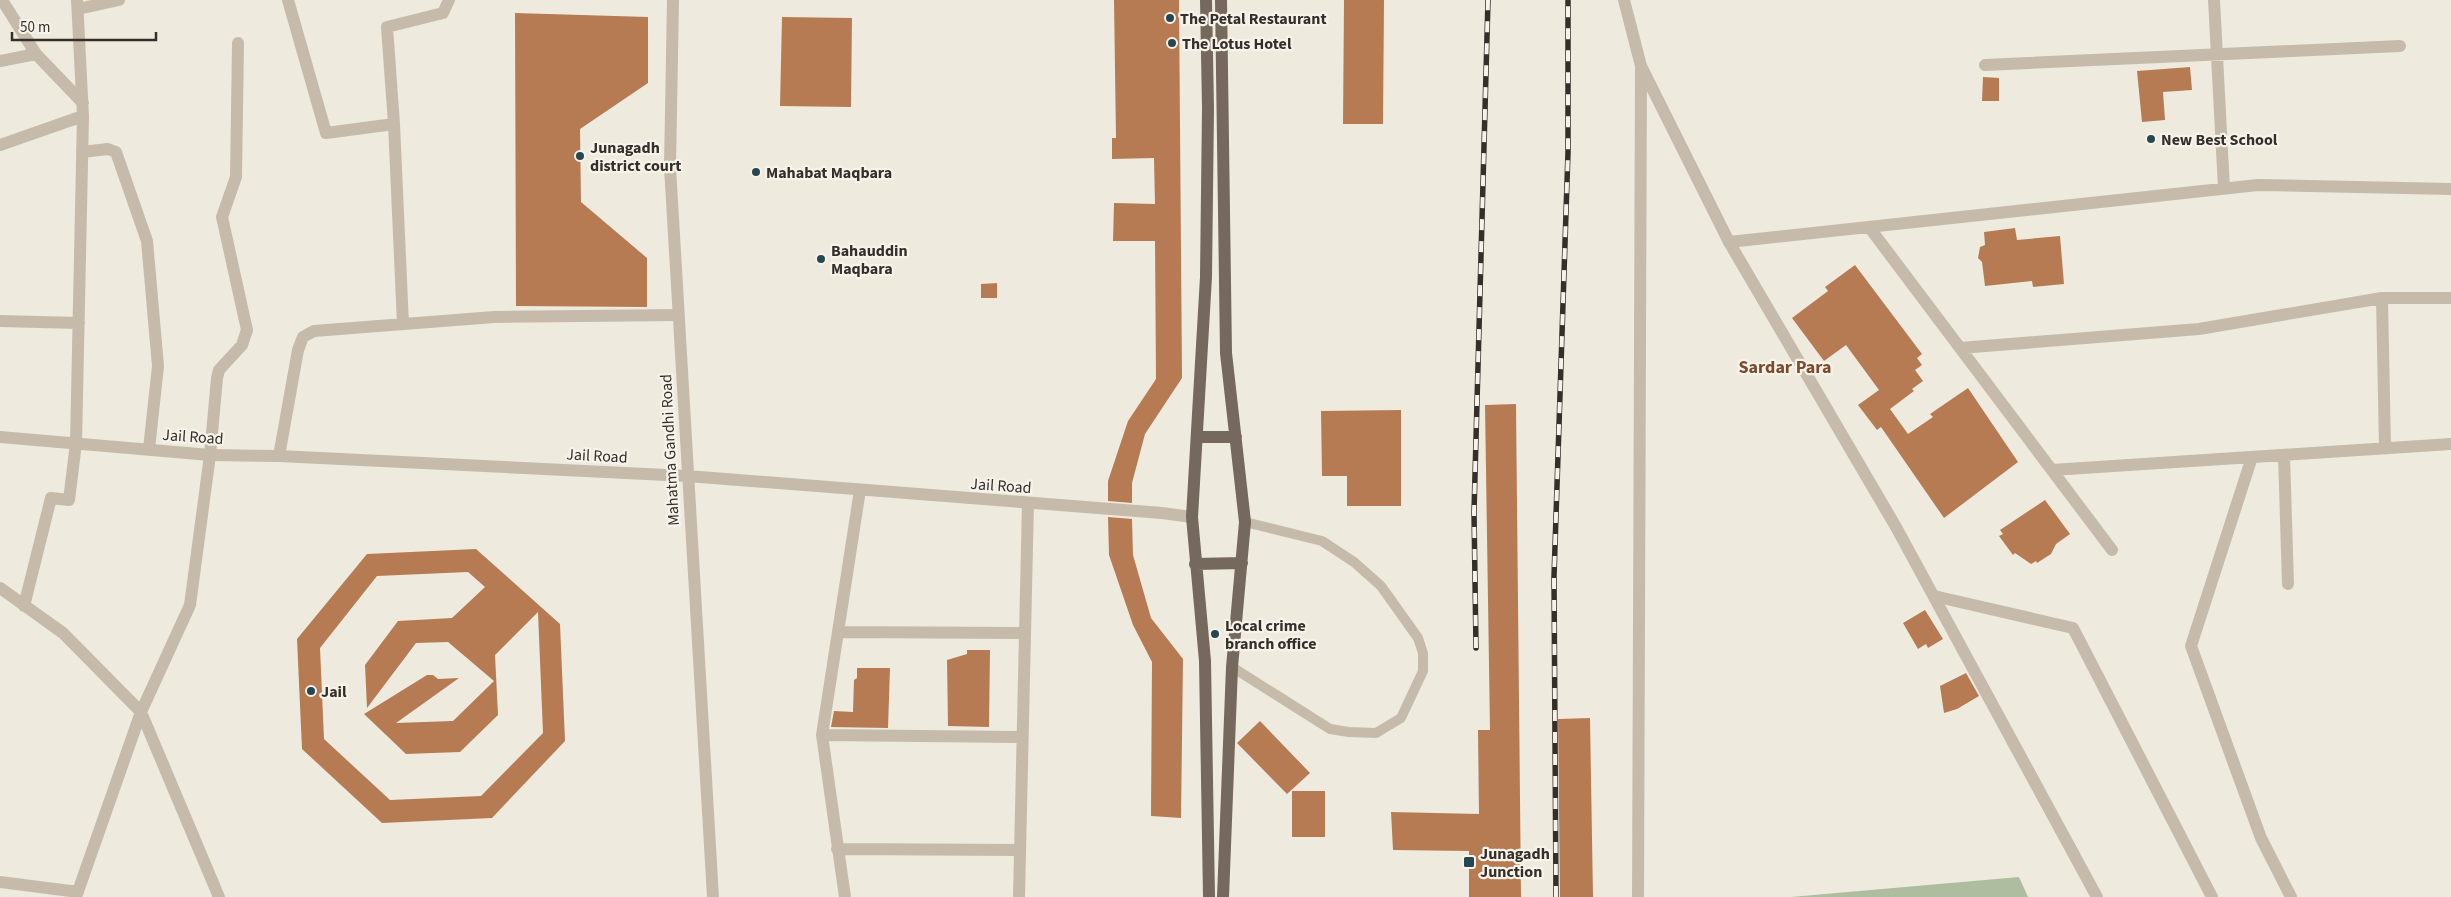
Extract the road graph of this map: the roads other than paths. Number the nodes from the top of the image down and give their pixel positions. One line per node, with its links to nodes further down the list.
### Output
1 (2, 0): 13 (street)
2 (120, 0): 10 (street)
3 (288, 0): 19 (street)
4 (449, 0): 19 (street)
5 (673, 0): 28 (street, Mahatma Gandhi Road)
6 (1206, 0): 34 (main road)
7 (1221, 0): 35 (main road)
8 (1624, 0): 17 (street)
9 (2214, 0): 14 (street)
10 (78, 4): 18 (street)
11 (238, 43): 40 (street)
12 (2400, 46): 14 (street)
13 (36, 54): 15 (street); 18 (street)
14 (2217, 54): 16 (street); 22 (street)
15 (0, 61)
16 (1986, 65)
17 (1641, 66): 25 (street); 73 (street)
18 (83, 110): 20 (street); 21 (street)
19 (394, 124): 31 (street)
20 (0, 145)
21 (82, 152): 30 (street); 39 (street)
22 (2224, 188): 23 (street); 24 (street)
23 (2451, 189)
24 (1869, 227): 25 (street); 32 (street)
25 (1729, 242): 55 (street)
26 (2382, 298): 27 (street); 32 (street); 38 (street)
27 (2451, 298)
28 (678, 315): 31 (street); 45 (street, Mahatma Gandhi Road)
29 (0, 321): 30 (street)
30 (79, 323): 36 (street)
31 (403, 324): 42 (street)
32 (1960, 348): 44 (street)
33 (0, 436): 36 (street, Jail Road)
34 (1198, 437): 35 (main road); 48 (main road)
35 (1236, 437): 49 (main road)
36 (76, 443): 39 (street, Jail Road); 56 (street)
37 (2451, 444): 38 (street)
38 (2385, 448): 41 (street)
39 (149, 449): 40 (street, Jail Road)
40 (210, 455): 42 (street, Jail Road); 60 (street)
41 (2284, 455): 43 (street); 53 (street)
42 (279, 456): 45 (street, Jail Road)
43 (2252, 457): 44 (street); 76 (street)
44 (2052, 470): 50 (street)
45 (687, 476): 46 (street, Jail Road); 68 (street, Mahatma Gandhi Road)
46 (860, 490): 47 (street, Jail Road); 57 (street)
47 (1028, 503): 48 (street, Jail Road); 58 (street)
48 (1192, 517): 52 (main road)
49 (1245, 522): 51 (main road); 59 (lane)
50 (2112, 550)
51 (1242, 563): 52 (main road); 59 (main road)
52 (1195, 564): 71 (main road)
53 (2288, 584)
54 (0, 588): 56 (street)
55 (1934, 596): 74 (street); 75 (street)
56 (24, 606): 60 (street)
57 (838, 632): 58 (street); 61 (street)
58 (1025, 633): 62 (street)
59 (1232, 667): 72 (main road)
60 (141, 712): 66 (street); 67 (street)
61 (822, 735): 62 (street); 63 (street)
62 (1022, 737): 64 (street)
63 (837, 849): 64 (street); 69 (street)
64 (1020, 850): 70 (street)
65 (0, 882): 66 (street)
66 (77, 895)
67 (219, 897)
68 (713, 897)
69 (845, 897)
70 (1019, 897)
71 (1209, 897)
72 (1222, 897)
73 (1638, 897)
74 (2097, 897)
75 (2212, 897)
76 (2292, 897)

